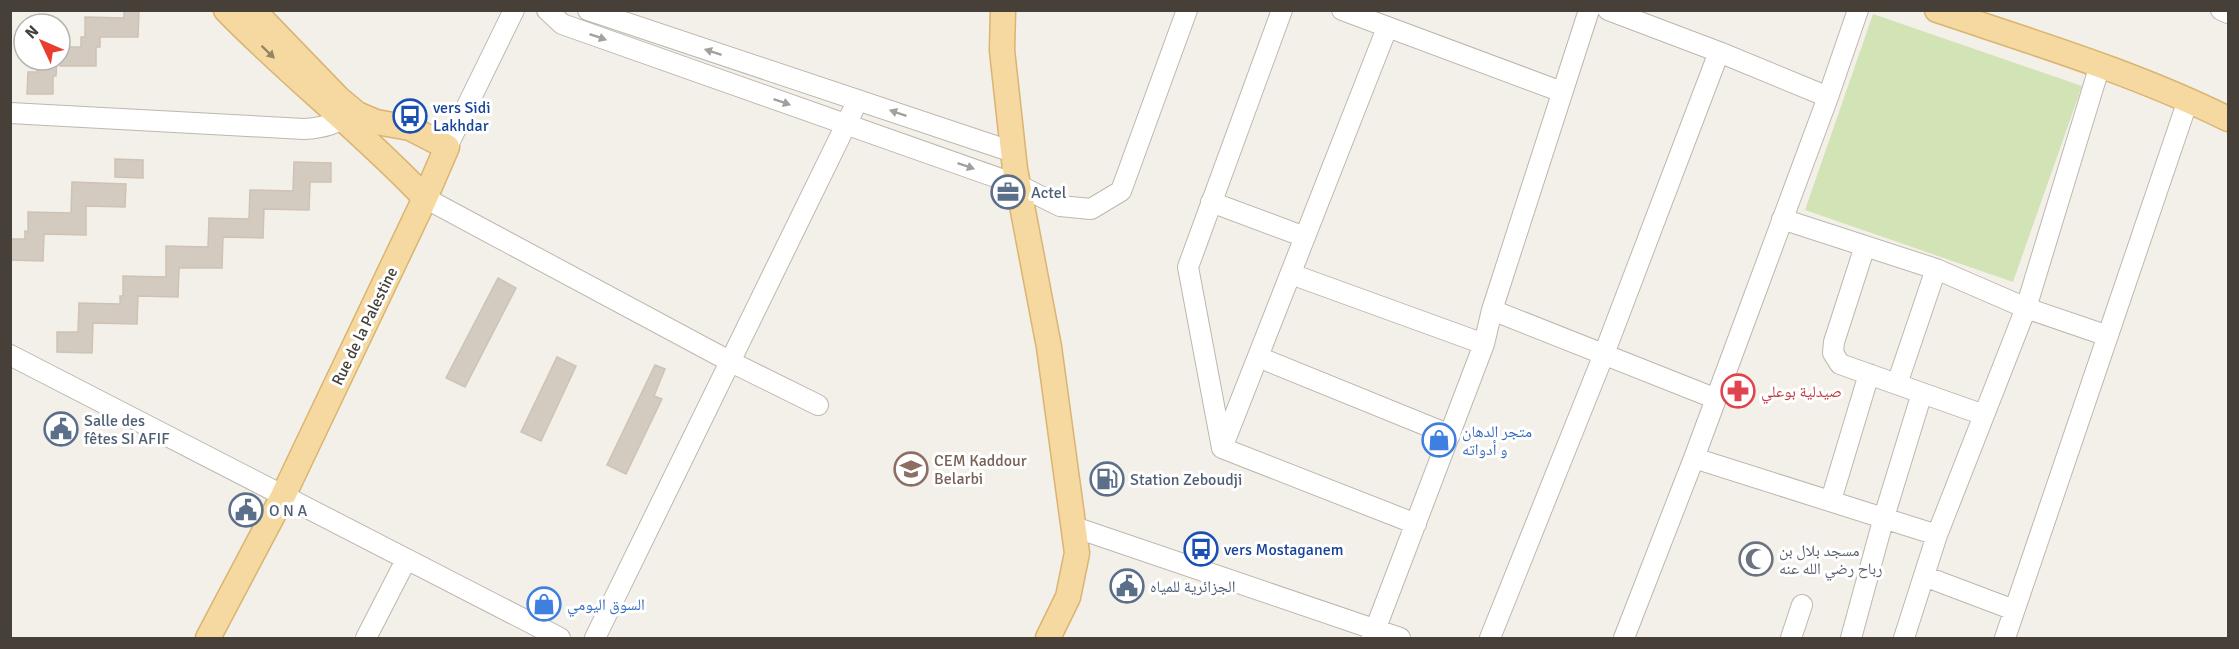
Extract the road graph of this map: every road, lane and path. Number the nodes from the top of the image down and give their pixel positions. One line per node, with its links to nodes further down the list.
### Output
1 (226, 10): 24 (main road, one-way to 24)
2 (253, 10): 24 (main road)
3 (514, 10): 27 (street, Rue de la Palestine)
4 (547, 10): 26 (street, one-way to 26)
5 (588, 10): 21 (street, one-way to 5)
6 (1003, 10): 28 (main road)
7 (1187, 10): 29 (street)
8 (1282, 10): 31 (street)
9 (1342, 10): 16 (street)
10 (1589, 10): 19 (street)
11 (1608, 10): 17 (street)
12 (1858, 10): 20 (street)
13 (1937, 10): 18 (main road)
14 (2221, 10): 15 (street)
15 (2229, 13)
16 (1388, 28): 19 (street); 33 (street)
17 (1719, 52): 20 (street); 41 (street)
18 (2100, 65): 22 (main road); 37 (street)
19 (1562, 92): 38 (street)
20 (1828, 97): 32 (street)
21 (858, 100): 26 (street); 28 (street, one-way to 21)
22 (2188, 100): 25 (main road); 39 (street)
23 (10, 113): 24 (street)
24 (348, 115): 27 (main road); 30 (main road)
25 (2229, 119)
26 (847, 124): 29 (street, one-way to 29); 44 (street)
27 (447, 147): 30 (main road, Rue de la Palestine)
28 (1013, 152): 29 (main road)
29 (1018, 185): 58 (main road)
30 (425, 198): 44 (street); 54 (main road, Rue de la Palestine)
31 (1211, 202): 33 (street); 52 (street)
32 (1782, 219): 34 (street); 48 (street)
33 (1305, 237): 36 (street)
34 (1865, 246): 35 (street); 45 (street)
35 (1936, 269): 37 (street); 46 (street)
36 (1291, 274): 40 (street); 43 (street)
37 (2026, 308): 39 (street); 50 (street)
38 (1492, 310): 40 (street); 41 (street)
39 (2108, 336): 63 (street)
40 (1484, 344): 51 (street)
41 (1604, 354): 48 (street); 71 (street)
42 (10, 355): 54 (street)
43 (1258, 357): 51 (street); 52 (street)
44 (732, 362): 49 (street); 68 (street)
45 (1869, 374): 46 (street); 55 (street)
46 (1897, 384): 47 (street)
47 (1922, 393): 50 (street); 56 (street)
48 (1714, 398): 53 (street)
49 (818, 405)
50 (1984, 415): 59 (street)
51 (1450, 435): 57 (street)
52 (1222, 448): 57 (street)
53 (1694, 458): 55 (street); 72 (street)
54 (283, 496): 60 (street); 65 (main road, Rue de la Palestine)
55 (1831, 500): 56 (street)
56 (1884, 517): 59 (street); 74 (street)
57 (1416, 524): 64 (street)
58 (1074, 527): 64 (street); 69 (main road)
59 (1937, 535): 61 (street)
60 (406, 560): 66 (street); 67 (street)
61 (1924, 576): 63 (street); 75 (street)
62 (1802, 605): 73 (street)
63 (2014, 610): 76 (street)
64 (1374, 634): 70 (street)
65 (208, 639)
66 (366, 639)
67 (560, 639)
68 (594, 639)
69 (1048, 639)
70 (1400, 639)
71 (1490, 639)
72 (1624, 639)
73 (1791, 639)
74 (1851, 639)
75 (1904, 639)
76 (2005, 639)

